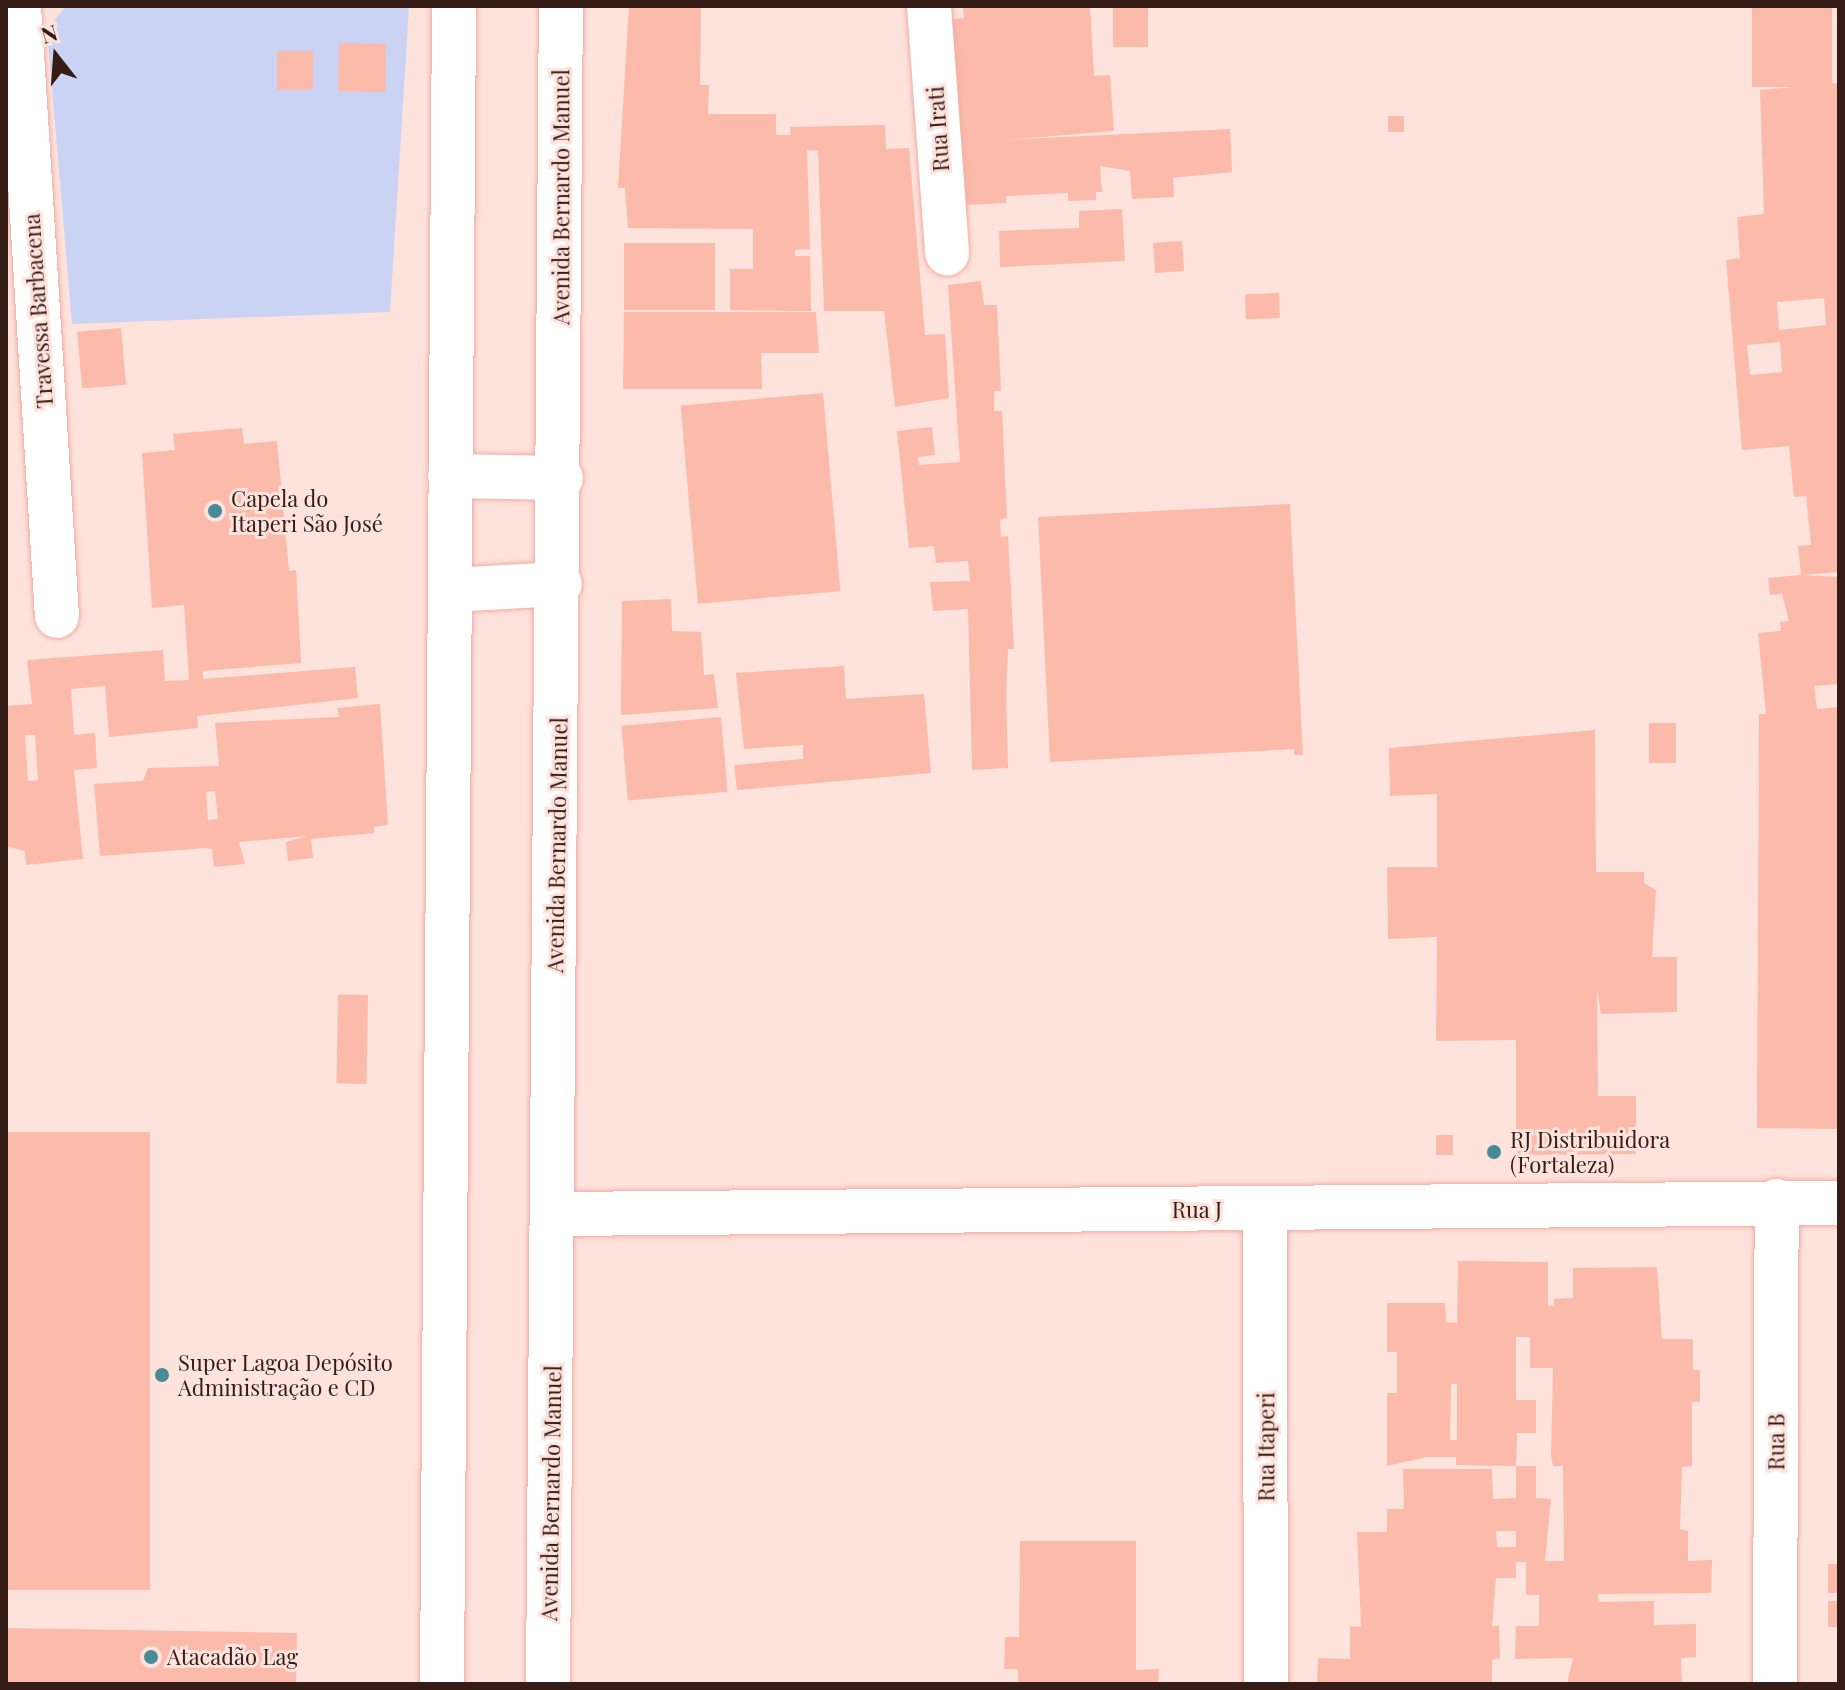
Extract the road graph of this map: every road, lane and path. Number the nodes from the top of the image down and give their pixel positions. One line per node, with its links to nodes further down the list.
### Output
1 (19, 6): 10 (main road, Travessa Barbacena)
2 (454, 6): 6 (main road)
3 (561, 6): 7 (main road, Avenida Bernardo Manuel)
4 (929, 6): 5 (main road, Rua Irati)
5 (947, 253)
6 (450, 476): 7 (main road); 9 (main road)
7 (561, 478): 8 (main road, Avenida Bernardo Manuel)
8 (560, 584): 9 (main road); 14 (main road, Avenida Bernardo Manuel)
9 (450, 590): 15 (main road)
10 (57, 616)
11 (1777, 1201): 12 (main road, Rua J); 13 (main road, Rua J); 18 (main road, Rua B)
12 (1839, 1203)
13 (1265, 1209): 14 (main road, Rua J); 17 (main road, Rua Itaperi)
14 (555, 1214): 16 (main road, Avenida Bernardo Manuel)
15 (442, 1684)
16 (548, 1684)
17 (1266, 1684)
18 (1775, 1684)

